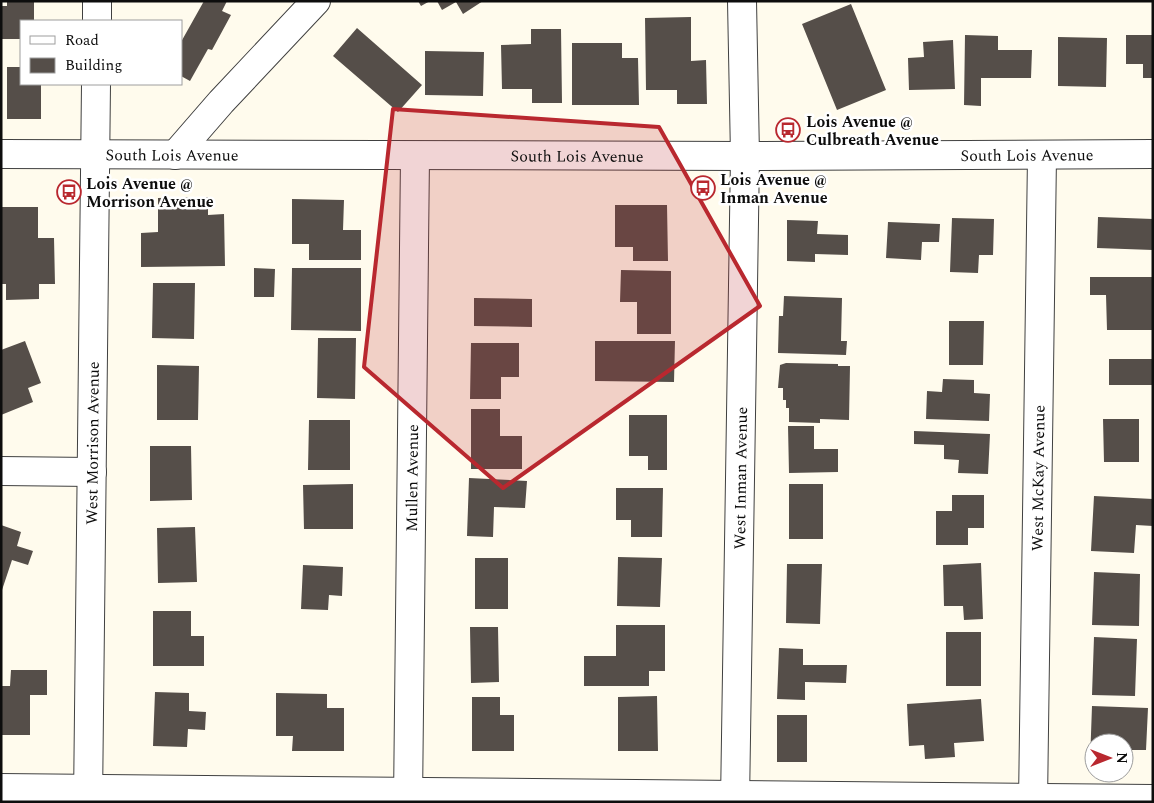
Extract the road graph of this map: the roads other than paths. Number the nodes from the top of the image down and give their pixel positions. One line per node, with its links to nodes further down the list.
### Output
1 (97, 1): 4 (street)
2 (316, 1): 9 (street)
3 (742, 1): 11 (street, West Inman Avenue)
4 (96, 20)
5 (96, 85): 7 (street, West Morrison Avenue)
6 (1, 154): 7 (street, South Lois Avenue)
7 (95, 154): 9 (street, South Lois Avenue); 14 (street, West Morrison Avenue)
8 (1153, 154): 12 (street, South Lois Avenue)
9 (175, 155): 10 (street, South Lois Avenue)
10 (415, 156): 11 (street, South Lois Avenue); 17 (street, Mullen Avenue)
11 (745, 156): 12 (street, South Lois Avenue); 18 (street, West Inman Avenue)
12 (1042, 156): 20 (street, West McKay Avenue)
13 (1, 471): 14 (street)
14 (92, 472): 16 (street, West Morrison Avenue)
15 (1, 788): 16 (street)
16 (88, 795): 17 (street)
17 (409, 797): 18 (street)
18 (736, 799): 20 (street)
19 (1153, 799): 20 (street)
20 (1033, 800)

